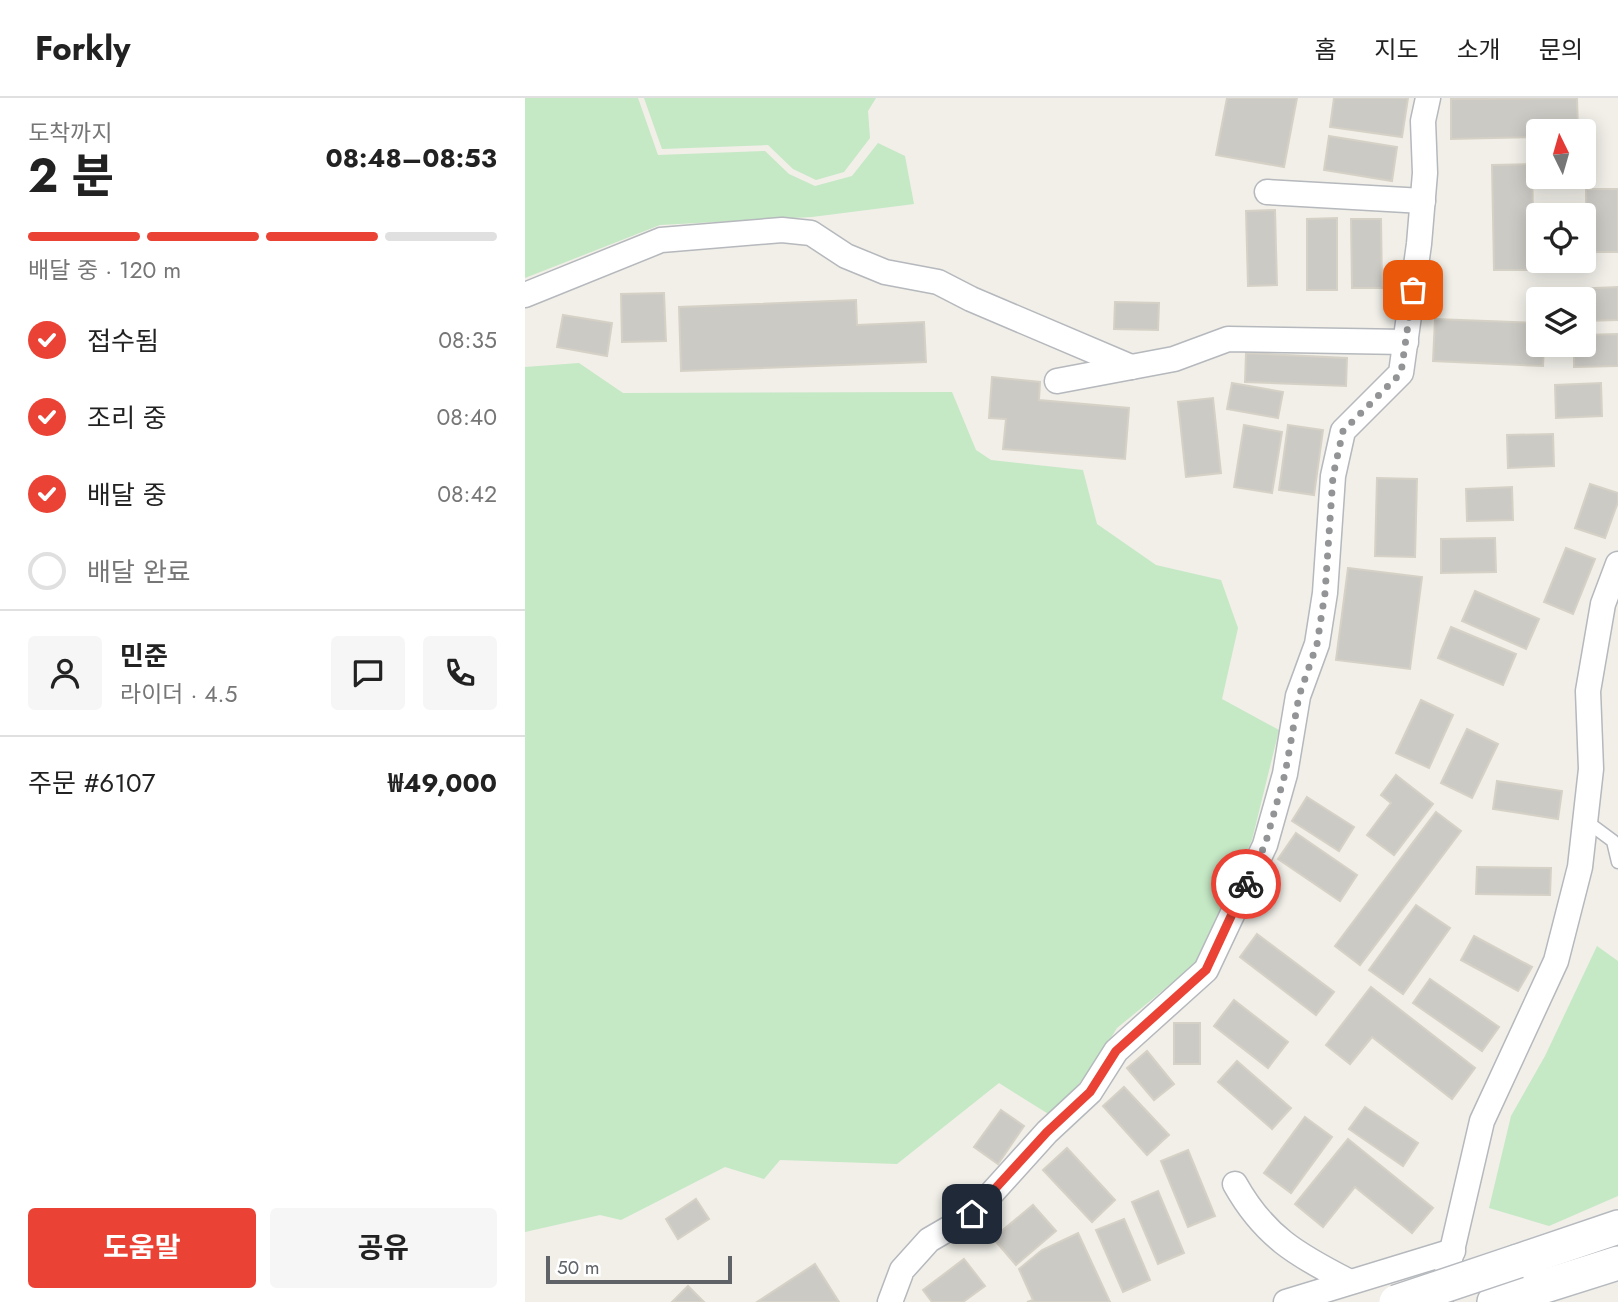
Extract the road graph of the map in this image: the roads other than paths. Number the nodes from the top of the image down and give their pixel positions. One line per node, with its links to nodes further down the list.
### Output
1 (1427, 98): 3 (street)
2 (1266, 192): 3 (street)
3 (1423, 201): 5 (street)
4 (525, 295): 6 (street)
5 (1406, 342): 6 (street); 17 (street)
6 (1131, 367): 7 (street)
7 (1058, 381)
8 (1618, 564): 9 (street)
9 (1585, 821): 10 (lane); 13 (street)
10 (1618, 862)
11 (1235, 1184): 15 (street)
12 (1618, 1227): 19 (main road, bridge)
13 (1453, 1251): 15 (street); 20 (street)
14 (1618, 1263): 16 (main road)
15 (1348, 1281): 18 (street)
16 (1506, 1298)
17 (890, 1302)
18 (1286, 1302)
19 (1396, 1302)
20 (1440, 1302)

